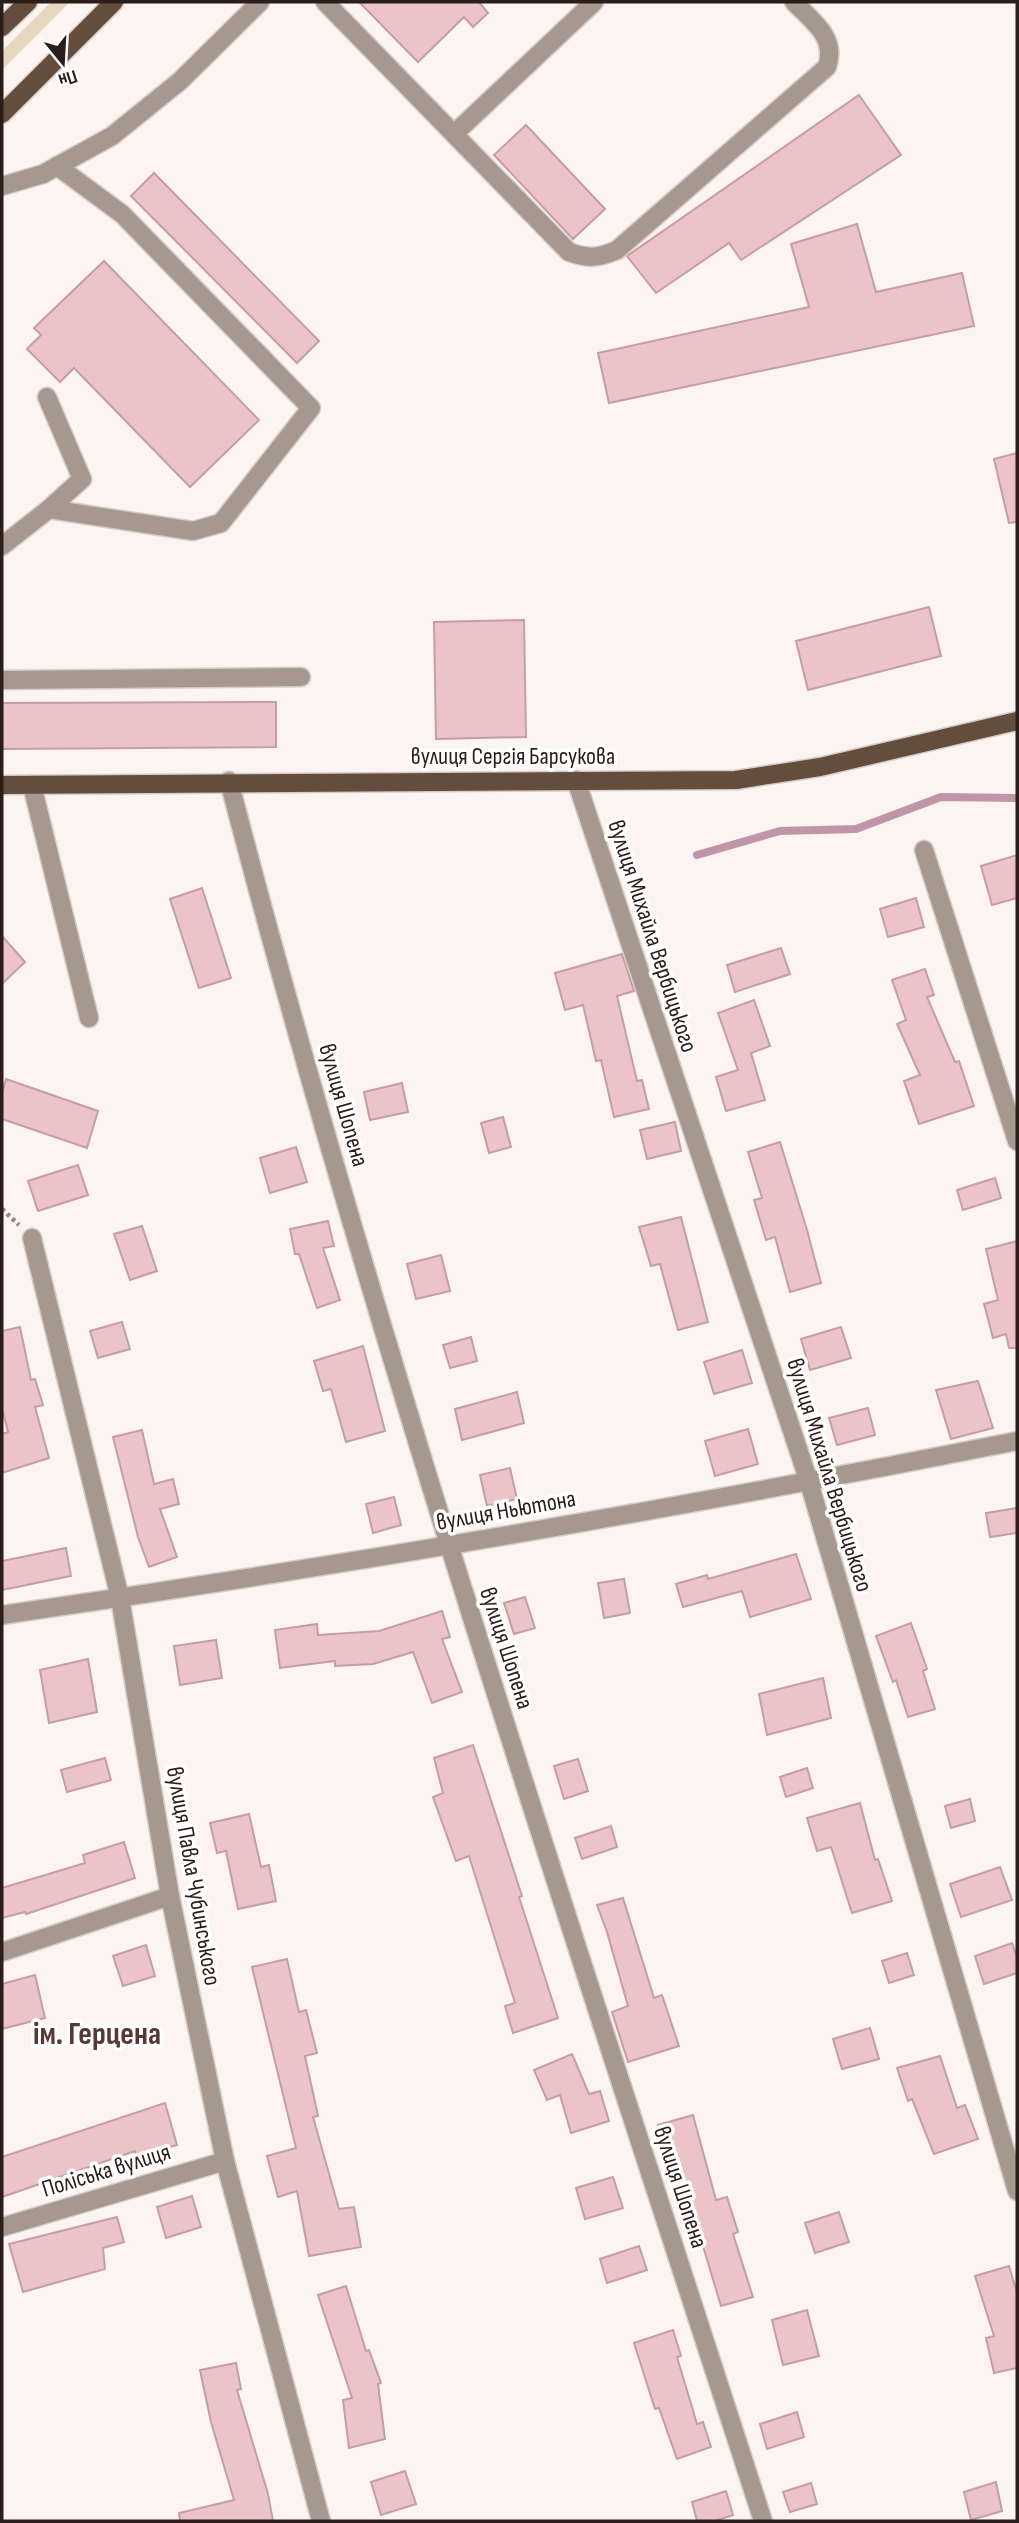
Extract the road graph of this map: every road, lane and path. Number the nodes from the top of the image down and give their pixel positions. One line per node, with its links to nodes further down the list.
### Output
1 (28, 2): 7 (main road)
2 (114, 2): 8 (main road)
3 (260, 2): 10 (street)
4 (325, 2): 9 (street)
5 (594, 2): 9 (street)
6 (794, 2): 9 (street)
7 (2, 27)
8 (2, 114)
9 (454, 134)
10 (57, 166): 11 (street); 13 (street)
11 (2, 186)
12 (47, 397): 13 (street)
13 (49, 509): 14 (street)
14 (2, 546)
15 (302, 677): 16 (street)
16 (2, 680)
17 (1017, 720): 18 (main road, вулиця Сергія Барсукова)
18 (576, 780): 19 (main road, вулиця Сергія Барсукова); 27 (street, вулиця Михайла Вербицького)
19 (229, 782): 21 (main road, вулиця Сергія Барсукова); 28 (street, вулиця Шопена)
20 (2, 785): 21 (main road, вулиця Сергія Барсукова)
21 (32, 785): 23 (street)
22 (924, 850): 24 (street)
23 (89, 1018)
24 (1017, 1141)
25 (32, 1238): 29 (street, вулиця Павла Чубинського)
26 (1017, 1441): 27 (street, вулиця Ньютона)
27 (809, 1482): 28 (street, вулиця Ньютона); 34 (street, вулиця Михайла Вербицького)
28 (448, 1545): 29 (street, вулиця Ньютона); 37 (street, вулиця Шопена)
29 (120, 1598): 30 (street, вулиця Ньютона); 31 (street, вулиця Павла Чубинського)
30 (2, 1615)
31 (170, 1896): 32 (street); 33 (street, вулиця Павла Чубинського)
32 (2, 1952)
33 (225, 2161): 35 (street, Поліська вулиця); 36 (street, вулиця Павла Чубинського)
34 (1017, 2190)
35 (2, 2227)
36 (321, 2521)
37 (763, 2521)

